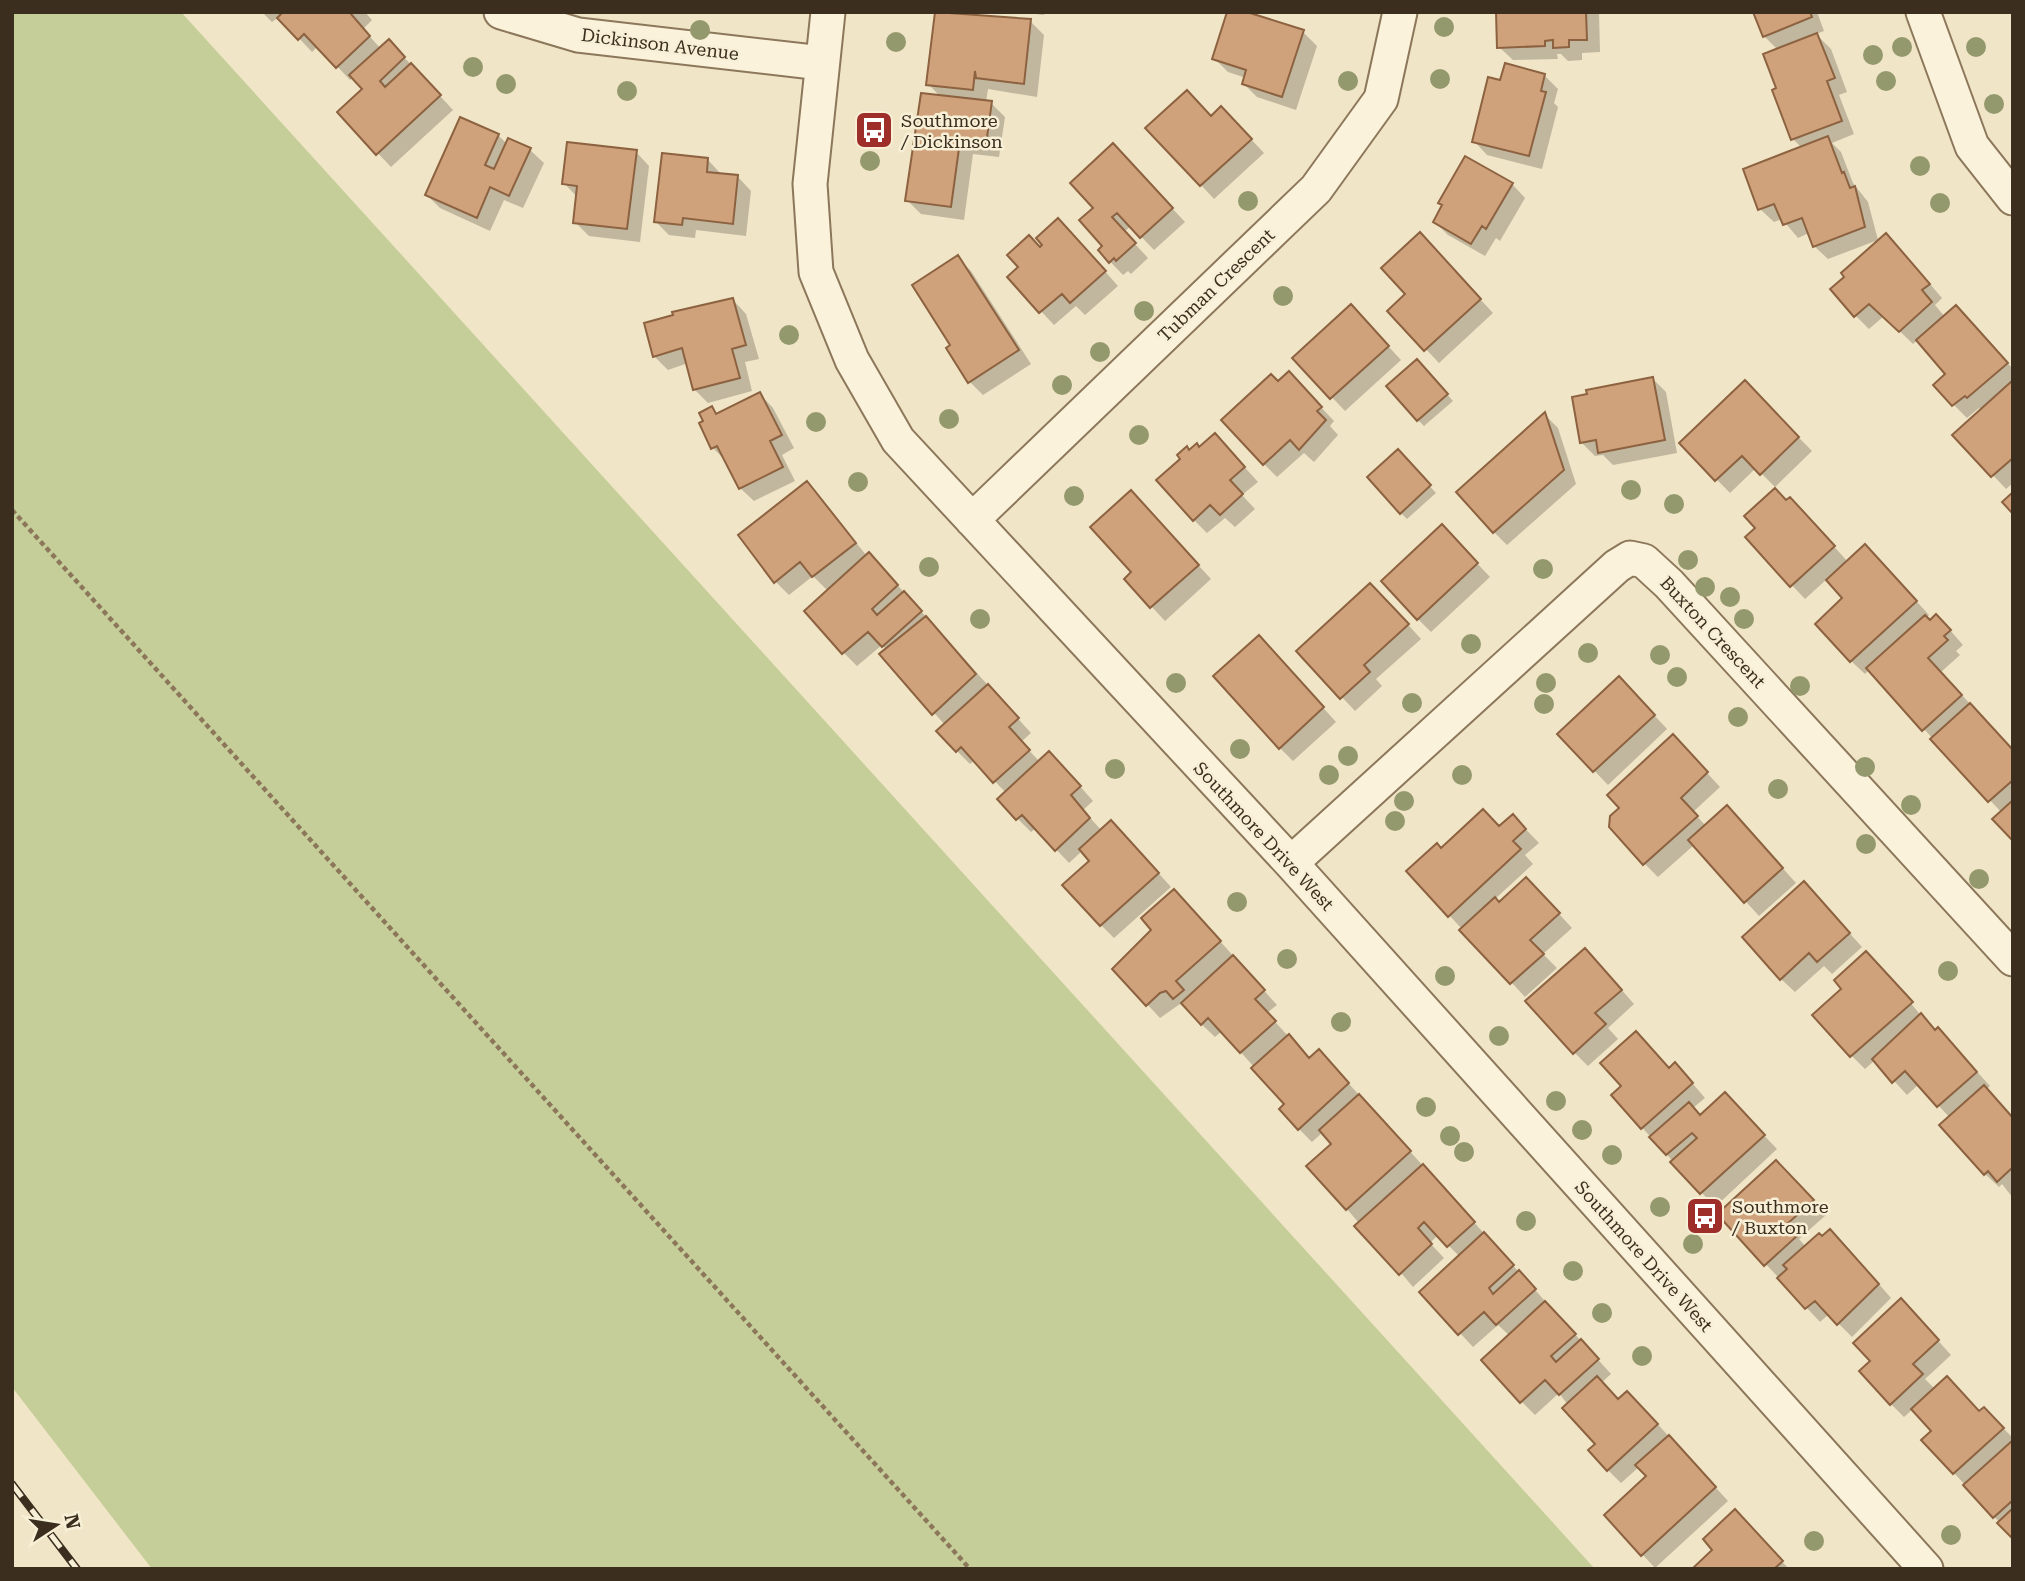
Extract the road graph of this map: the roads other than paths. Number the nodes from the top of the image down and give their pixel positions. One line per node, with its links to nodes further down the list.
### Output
1 (501, 12): 5 (street, Dickinson Avenue)
2 (828, 12): 5 (street, Southmore Drive West)
3 (1400, 12): 7 (street, Tubman Crescent)
4 (1923, 12): 6 (street)
5 (822, 63): 7 (street, Southmore Drive West)
6 (2013, 198)
7 (972, 520): 8 (street, Southmore Drive West)
8 (1291, 863): 9 (street, Buxton Crescent); 10 (street, Southmore Drive West)
9 (2013, 959)
10 (1926, 1569)

